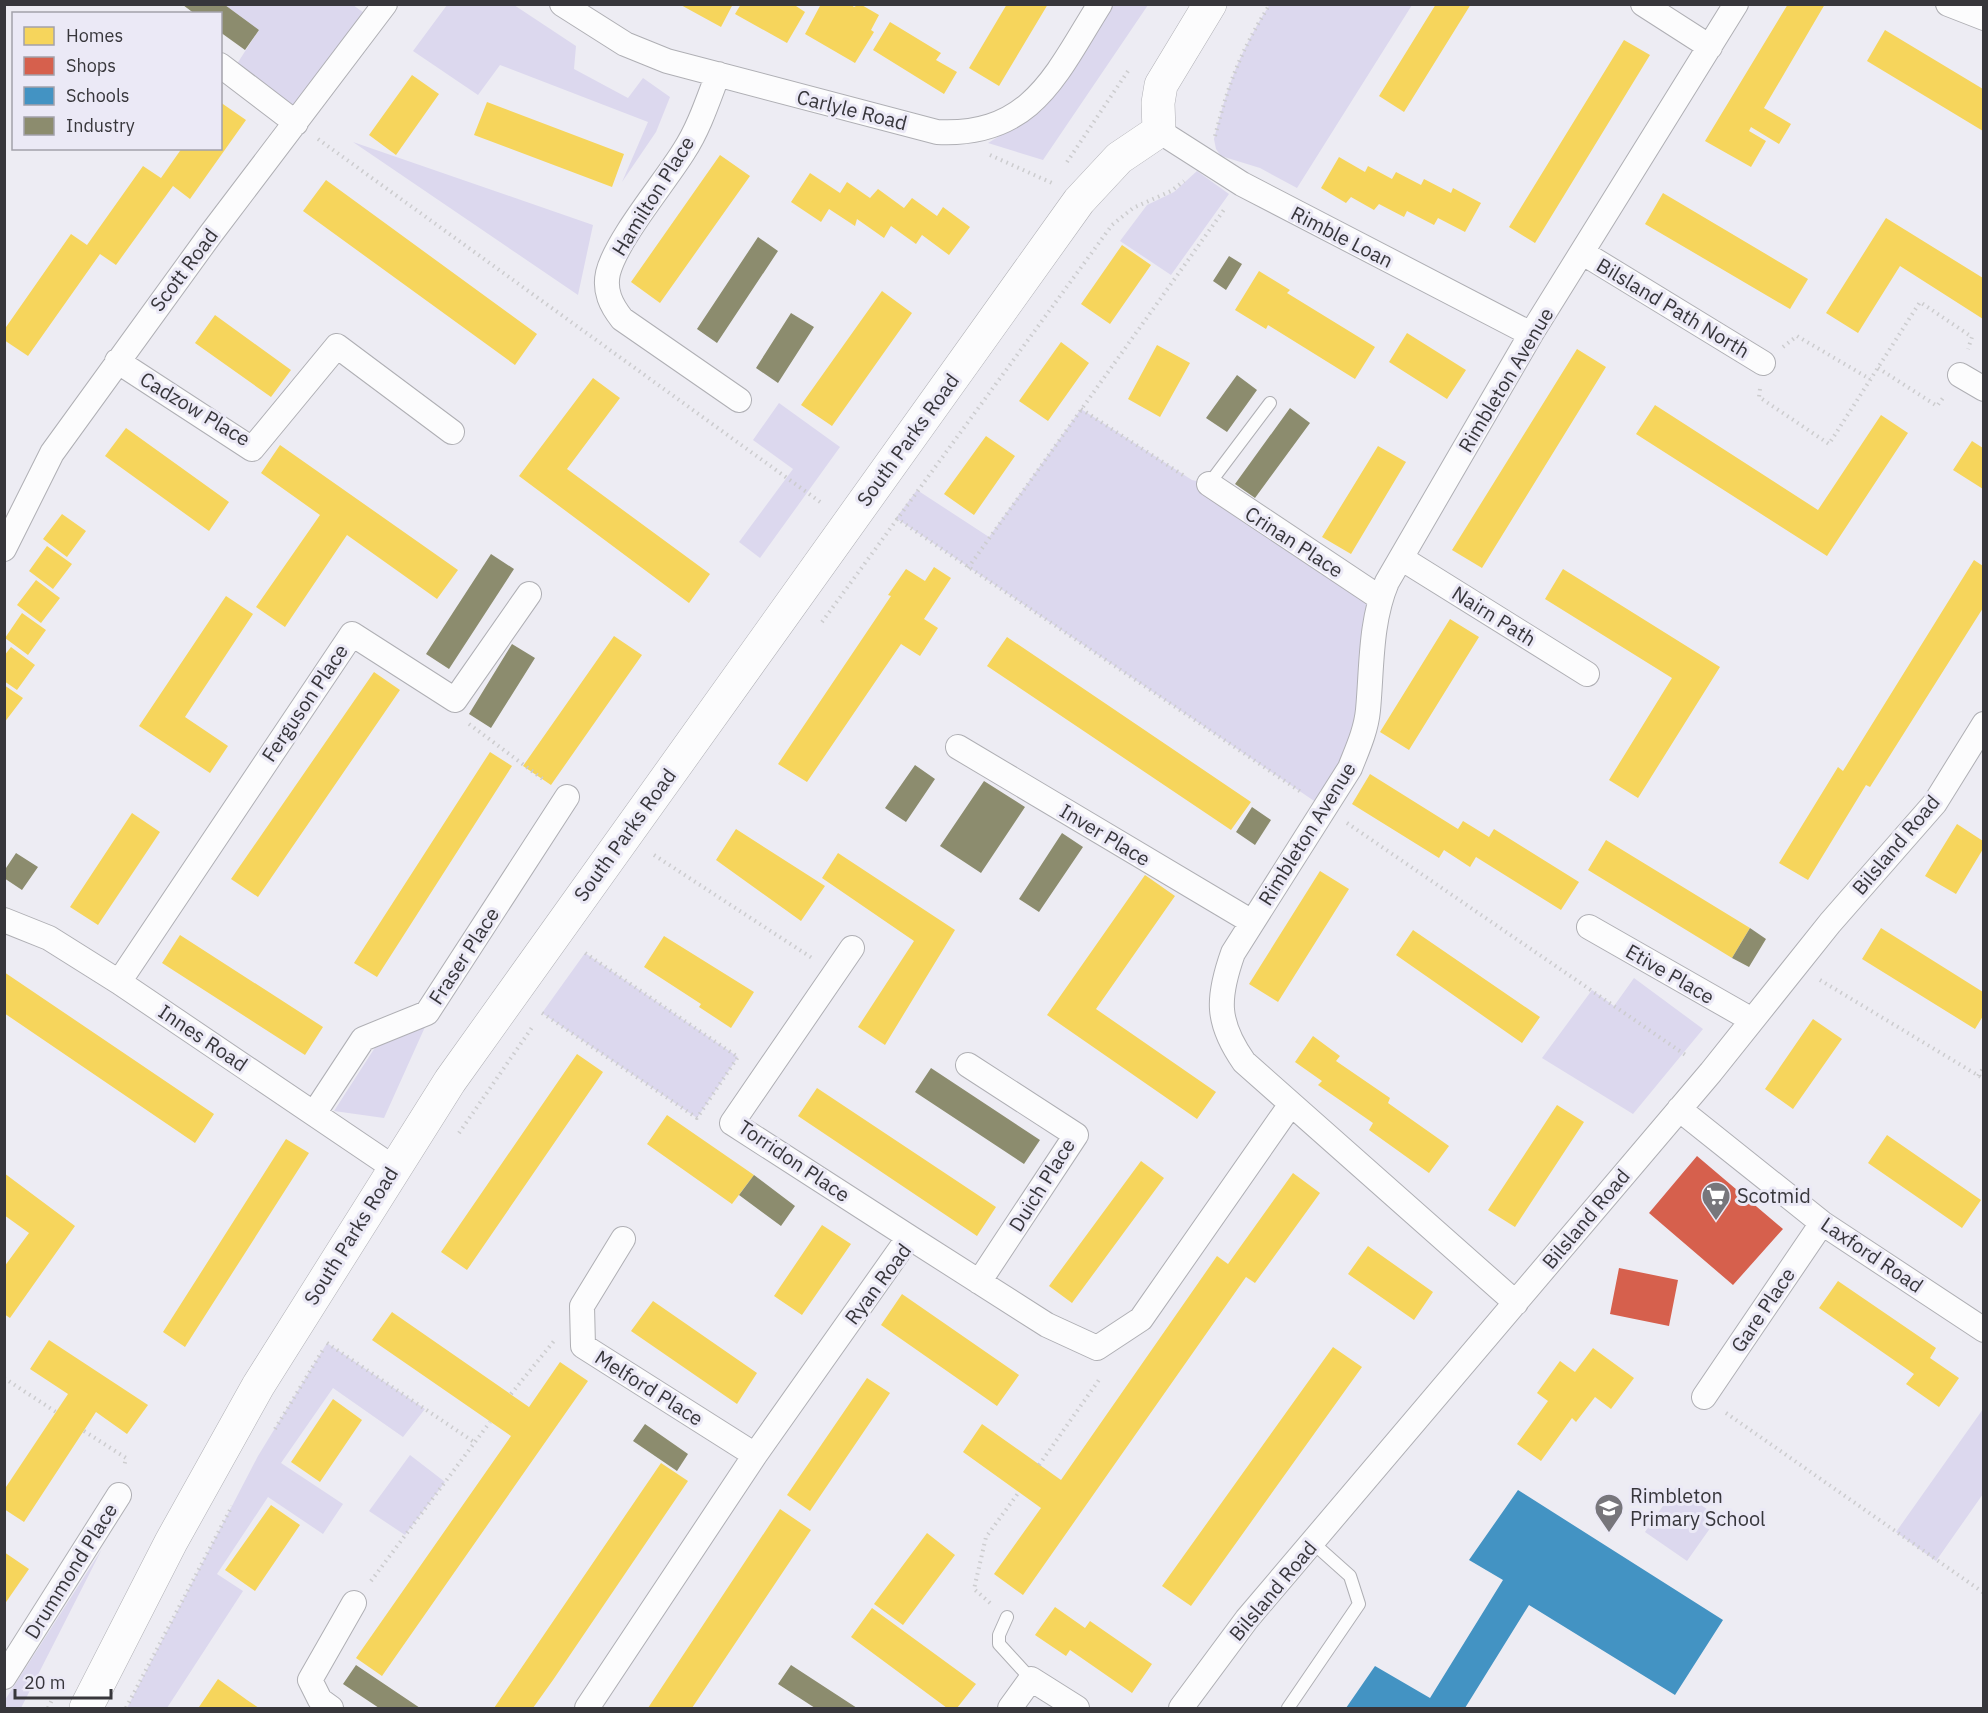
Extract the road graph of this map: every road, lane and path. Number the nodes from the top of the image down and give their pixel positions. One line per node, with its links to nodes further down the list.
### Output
1 (385, 4): 13 (street, Scott Road)
2 (562, 4): 12 (street, Carlyle Road)
3 (1100, 4): 15 (street, Carlyle Road)
4 (1210, 4): 14 (street)
5 (1270, 4): 16 (path)
6 (1643, 4): 10 (street)
7 (1736, 4): 10 (street, Rimbleton Avenue)
8 (1948, 4): 9 (street)
9 (1983, 18)
10 (1710, 46): 19 (street, Rimbleton Avenue)
11 (222, 67): 13 (street)
12 (718, 75): 15 (street, Carlyle Road); 27 (street, Hamilton Place)
13 (296, 123): 21 (street, Scott Road); 32 (path)
14 (1160, 131): 16 (street, Rimble Loan); 18 (street, South Parks Road)
15 (938, 132): 18 (path)
16 (1203, 159): 17 (street, Rimble Loan); 38 (path)
17 (1242, 184): 20 (street, Rimble Loan); 29 (path)
18 (1079, 201): 68 (street, South Parks Road)
19 (1583, 253): 20 (street, Rimbleton Avenue); 22 (street, Bilsland Path North)
20 (1531, 334): 34 (street, Rimbleton Avenue)
21 (117, 361): 30 (street, Cadzow Place); 33 (street, Scott Road)
22 (1763, 363): 25 (path); 25 (path)
23 (1878, 368): 24 (path); 24 (path); 25 (path)
24 (1960, 375): 26 (street)
25 (1870, 380)
26 (1983, 389)
27 (740, 400)
28 (1270, 403): 31 (lane)
29 (1081, 410): 31 (path); 35 (path)
30 (452, 432)
31 (1209, 484): 37 (street, Crinan Place)
32 (824, 504)
33 (4, 549)
34 (1401, 558): 37 (street, Rimbleton Avenue); 39 (street, Nairn Path)
35 (968, 567)
36 (529, 594): 40 (street)
37 (1380, 598): 48 (street, Rimbleton Avenue)
38 (820, 624)
39 (1587, 674)
40 (455, 700): 43 (path); 56 (street, Ferguson Place)
41 (1983, 724): 54 (street, Bilsland Road)
42 (958, 747): 48 (street, Inver Place)
43 (567, 797): 66 (street, Fraser Place)
44 (660, 848): 45 (path)
45 (654, 855): 46 (path); 55 (path)
46 (647, 865)
47 (4, 920): 56 (street, Innes Road)
48 (1252, 922): 64 (street, Rimbleton Avenue)
49 (1589, 927): 59 (street, Etive Place)
50 (592, 943): 52 (path)
51 (852, 948): 55 (street, Torridon Place)
52 (585, 953): 53 (path); 58 (path)
53 (579, 961)
54 (1796, 966): 59 (street, Bilsland Road); 62 (path)
55 (835, 973): 70 (street, Torridon Place)
56 (119, 982): 66 (street, Innes Road)
57 (548, 1004): 58 (path)
58 (542, 1013): 67 (path)
59 (1752, 1020): 65 (street, Bilsland Road)
60 (968, 1065): 72 (street, Duich Place)
61 (1983, 1067): 62 (path)
62 (1978, 1076): 63 (path)
63 (1983, 1079)
64 (1291, 1104): 72 (street, Ryan Road); 73 (street, Rimbleton Avenue)
65 (1679, 1109): 69 (street, Laxford Road); 73 (street, Bilsland Road)
66 (315, 1112): 68 (street, Innes Road)
67 (455, 1138)
68 (394, 1168): 98 (street, South Parks Road)
69 (1822, 1223): 75 (street, Laxford Road); 81 (street, Gare Place)
70 (909, 1237): 72 (street, Ryan Road); 87 (street, Ryan Road)
71 (623, 1239): 74 (street)
72 (979, 1282)
73 (1516, 1303): 92 (street, Bilsland Road)
74 (582, 1306): 80 (path); 87 (street, Melford Place)
75 (1983, 1330)
76 (333, 1333): 77 (path)
77 (327, 1343): 85 (path); 86 (path)
78 (1102, 1374): 88 (path)
79 (4, 1378): 82 (path)
80 (511, 1394)
81 (1704, 1397): 93 (path)
82 (56, 1412)
83 (490, 1422): 86 (path)
84 (84, 1431): 90 (path)
85 (270, 1437)
86 (474, 1442): 94 (path)
87 (755, 1455): 101 (street, Ryan Road)
88 (1039, 1465)
89 (1019, 1492): 95 (path)
90 (119, 1496): 96 (street, Drummond Place)
91 (237, 1497): 99 (path)
92 (1313, 1543): 104 (street, Bilsland Road); 105 (lane)
93 (1983, 1593)
94 (354, 1604): 100 (street)
95 (1007, 1617): 97 (lane)
96 (4, 1677)
97 (1031, 1679): 102 (street); 103 (street)
98 (86, 1708)
99 (126, 1708)
100 (332, 1708)
101 (587, 1708)
102 (1010, 1708)
103 (1077, 1708)
104 (1180, 1708)
105 (1288, 1708)

